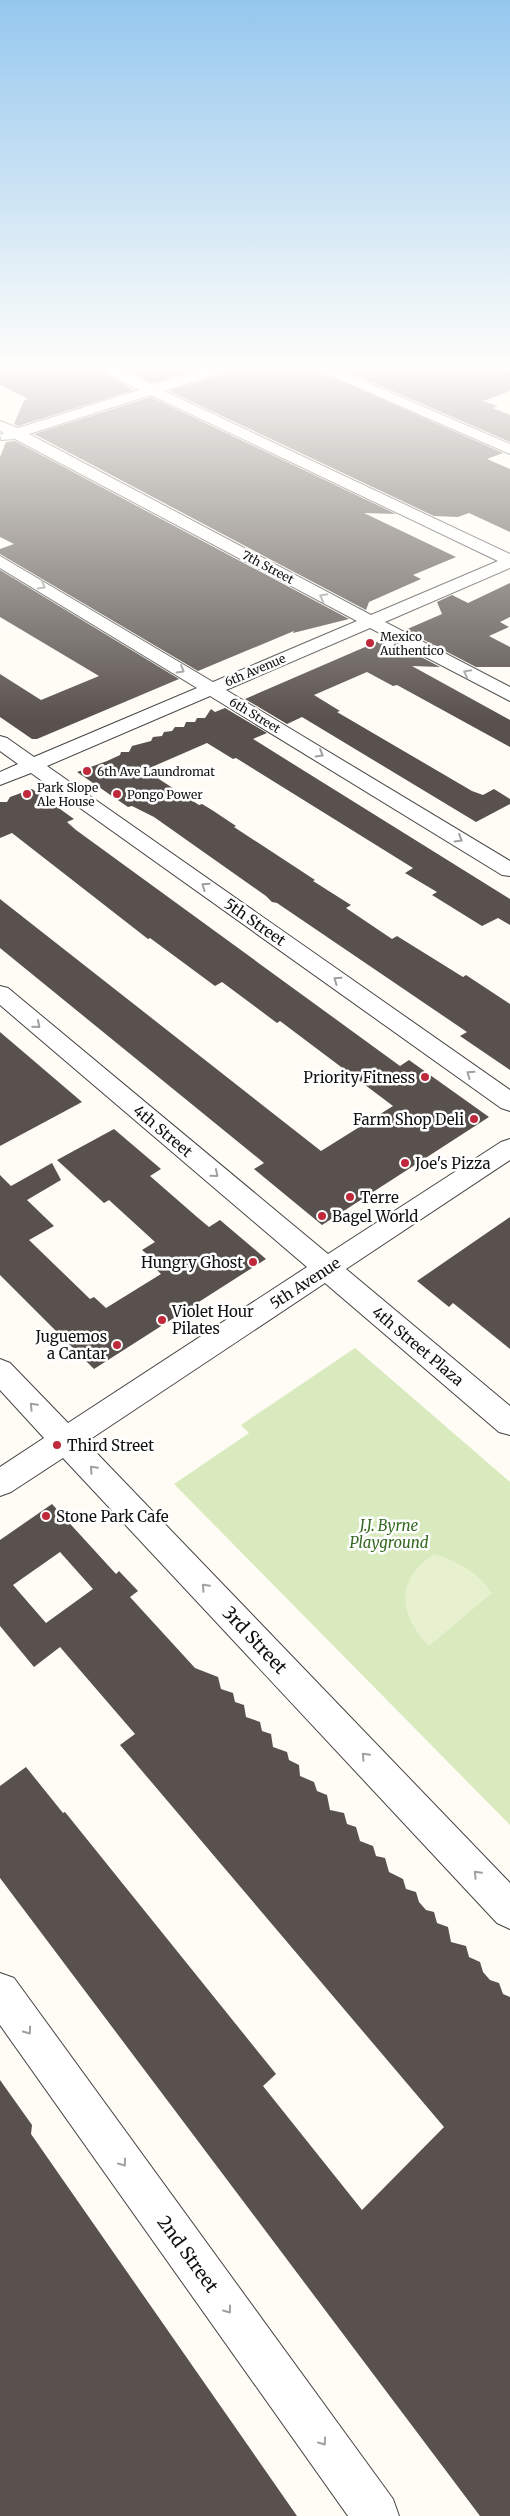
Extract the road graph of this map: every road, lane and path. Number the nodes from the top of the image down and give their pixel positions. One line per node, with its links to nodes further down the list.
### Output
1 (102, 484): 5 (street, 7th Street, one-way to 1)
2 (350, 484): 4 (street)
3 (0, 561): 6 (street, 6th Street, one-way to 6)
4 (510, 561): 5 (street, 6th Avenue)
5 (369, 621): 6 (street, 6th Avenue); 7 (street, 7th Street, one-way to 5)
6 (211, 689): 9 (street, 6th Avenue); 11 (street, 6th Street, one-way to 11)
7 (510, 696)
8 (0, 742): 9 (street, 5th Street)
9 (33, 765): 10 (street, 6th Avenue); 13 (street, 5th Street, one-way to 9)
10 (0, 779)
11 (510, 870)
12 (0, 993): 15 (street, 4th Street, one-way to 15)
13 (510, 1102)
14 (510, 1148): 15 (street, 5th Avenue)
15 (327, 1268): 17 (street, 4th Street Plaza); 18 (street, 5th Avenue)
16 (0, 1371): 18 (street, 3rd Street, one-way to 16)
17 (510, 1423)
18 (66, 1440): 19 (street, 5th Avenue); 20 (street, 3rd Street, one-way to 18)
19 (0, 1483)
20 (510, 1910)
21 (0, 1992): 22 (street, 2nd Street, one-way to 22)
22 (376, 2516)

